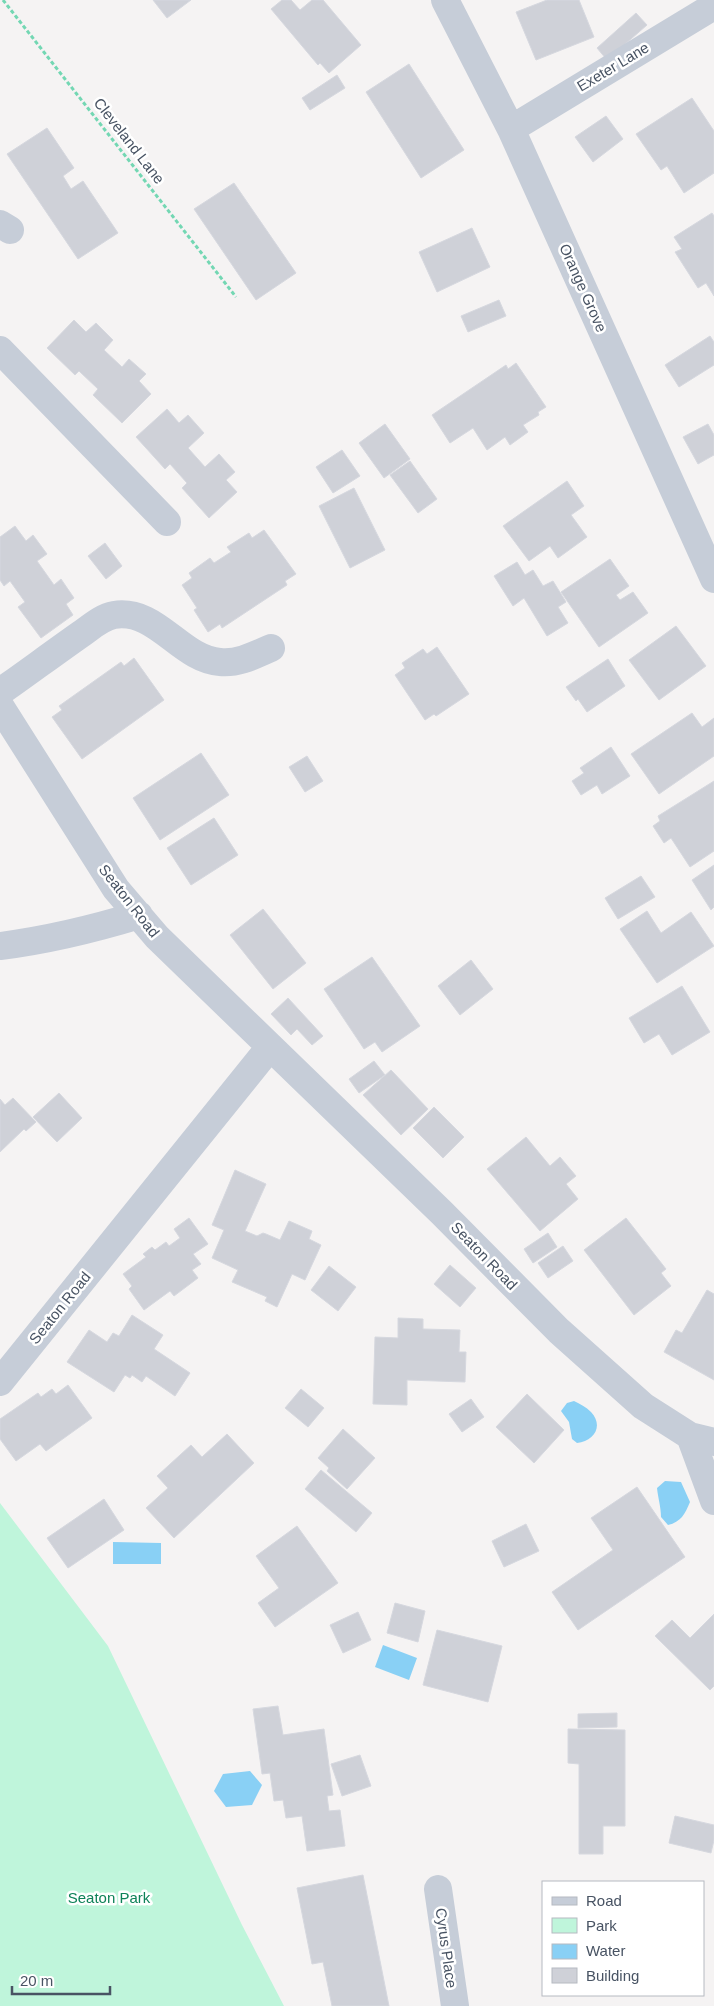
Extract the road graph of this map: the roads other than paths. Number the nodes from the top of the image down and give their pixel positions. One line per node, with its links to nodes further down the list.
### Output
1 (445, 0): 3 (street, Orange Grove)
2 (714, 6): 3 (street, Exeter Lane)
3 (511, 129): 6 (street, Orange Grove)
4 (1, 352): 5 (street)
5 (167, 522)
6 (714, 579)
7 (271, 648): 8 (street)
8 (0, 692)
9 (0, 706): 10 (street, Seaton Road)
10 (139, 915): 11 (street); 12 (street, Seaton Road)
11 (0, 946)
12 (270, 1047): 13 (street, Seaton Road); 14 (street, Seaton Road)
13 (0, 1382)
14 (702, 1439): 15 (street)
15 (714, 1501)
16 (438, 1889): 17 (street, Cyrus Place)
17 (454, 2006)

